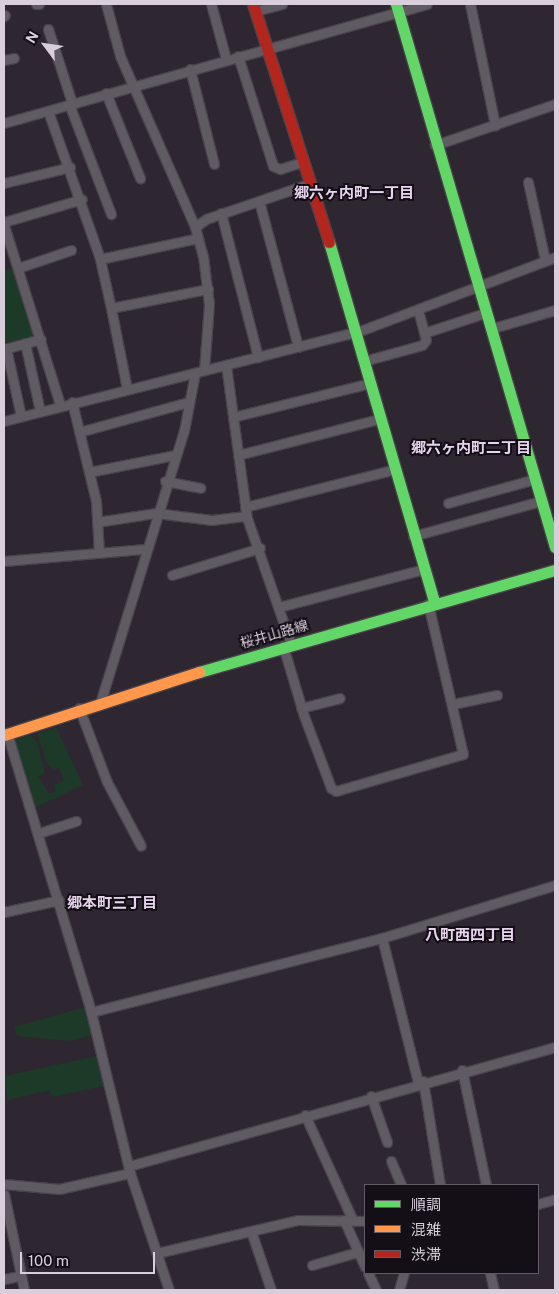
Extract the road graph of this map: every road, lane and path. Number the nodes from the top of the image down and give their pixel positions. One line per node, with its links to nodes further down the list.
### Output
1 (106, 4): 15 (street)
2 (211, 4): 12 (street)
3 (282, 4): 6 (street)
4 (427, 4): 7 (street)
5 (470, 4): 21 (street)
6 (255, 7): 9 (street)
7 (398, 8): 9 (street); 22 (street)
8 (48, 29): 17 (street)
9 (267, 48): 10 (street); 23 (street)
10 (238, 56): 12 (street); 23 (street)
11 (14, 58): 13 (street)
12 (226, 59): 14 (street)
13 (4, 60)
14 (190, 69): 15 (street); 24 (street)
15 (132, 85): 16 (street); 34 (street)
16 (106, 93): 17 (street); 26 (street)
17 (71, 104): 19 (street); 33 (street)
18 (555, 104): 21 (street)
19 (48, 111): 20 (street); 25 (street)
20 (4, 124)
21 (495, 125): 22 (street)
22 (435, 145): 42 (street)
23 (301, 162): 29 (street)
24 (214, 164)
25 (70, 167): 28 (street); 30 (street)
26 (140, 178)
27 (528, 182): 40 (street)
28 (4, 184)
29 (308, 184): 31 (street); 49 (street)
30 (82, 199): 35 (street); 39 (street)
31 (259, 201): 32 (street); 53 (street)
32 (221, 213): 34 (street); 55 (street)
33 (111, 214)
34 (195, 227): 36 (street)
35 (4, 229): 41 (street)
36 (198, 238): 39 (street); 43 (street)
37 (71, 250): 41 (street)
38 (555, 257): 40 (street)
39 (100, 259): 44 (street)
40 (545, 260): 42 (street)
41 (18, 268): 51 (street)
42 (477, 286): 45 (street); 47 (street)
43 (208, 289): 44 (street); 58 (street)
44 (111, 308): 61 (street)
45 (418, 310): 49 (street); 50 (street)
46 (555, 310): 48 (street)
47 (485, 313): 48 (street); 50 (street)
48 (490, 329): 75 (street)
49 (357, 332): 53 (street); 56 (street)
50 (424, 333): 56 (street)
51 (41, 339): 52 (street); 64 (street)
52 (25, 343): 54 (street); 65 (street)
53 (298, 347): 55 (street)
54 (5, 348): 66 (street)
55 (258, 357): 57 (street)
56 (364, 360): 60 (street)
57 (226, 365): 58 (street); 67 (street)
58 (204, 370): 59 (street)
59 (195, 373): 61 (street); 63 (street)
60 (370, 382): 67 (street); 68 (street)
61 (127, 389): 62 (street)
62 (72, 402): 64 (street); 70 (street)
63 (189, 402): 70 (street); 71 (street)
64 (60, 405): 65 (street)
65 (40, 411): 66 (street)
66 (21, 416): 69 (street)
67 (233, 416): 72 (street)
68 (379, 420): 72 (street); 73 (street)
69 (4, 421)
70 (79, 432): 74 (street)
71 (175, 454): 74 (street); 76 (street)
72 (238, 455): 80 (street)
73 (392, 470): 80 (street); 83 (street)
74 (89, 472): 82 (street)
75 (535, 478): 78 (street); 79 (street)
76 (165, 481): 77 (street); 81 (street)
77 (200, 488)
78 (541, 500): 83 (street); 84 (street)
79 (448, 503)
80 (246, 511): 81 (street); 85 (street)
81 (156, 513): 82 (street); 86 (street)
82 (97, 522): 87 (street)
83 (413, 536): 89 (street)
84 (555, 547)
85 (260, 548): 91 (street); 93 (street)
86 (145, 549): 87 (street); 97 (street)
87 (99, 553): 88 (street)
88 (4, 561)
89 (424, 569): 92 (street); 93 (street)
90 (555, 570): 92 (street, 桜井山路線)
91 (172, 575)
92 (431, 603): 94 (street, 桜井山路線); 98 (street)
93 (279, 607): 94 (street)
94 (287, 645): 97 (street, 桜井山路線); 100 (street)
95 (497, 696): 98 (street)
96 (340, 698): 100 (street)
97 (101, 700): 99 (street, 桜井山路線)
98 (453, 704): 100 (street)
99 (79, 708): 101 (street, 桜井山路線); 104 (street)
100 (301, 708)
101 (5, 730): 103 (street)
102 (76, 821): 103 (street)
103 (39, 833): 106 (street)
104 (141, 846)
105 (555, 886): 108 (street)
106 (59, 900): 107 (street); 109 (street)
107 (4, 912)
108 (382, 938): 109 (street); 112 (street)
109 (91, 1012): 117 (street)
110 (555, 1047): 111 (street)
111 (462, 1070): 112 (street); 121 (street)
112 (421, 1082): 113 (street); 120 (street)
113 (371, 1096): 114 (street); 115 (street)
114 (305, 1115): 117 (street); 125 (street)
115 (387, 1142)
116 (391, 1161): 119 (street)
117 (130, 1170): 118 (street); 129 (street)
118 (4, 1184)
119 (401, 1184)
120 (440, 1184)
121 (486, 1184)
122 (4, 1194): 135 (street)
123 (555, 1199): 124 (street)
124 (539, 1204)
125 (348, 1221): 126 (street); 127 (street); 128 (street)
126 (364, 1221)
127 (251, 1231): 129 (street); 139 (street)
128 (358, 1252): 130 (street); 131 (street)
129 (157, 1253): 138 (street)
130 (364, 1265)
131 (312, 1266)
132 (368, 1274): 140 (street)
133 (404, 1274): 141 (street)
134 (490, 1274): 142 (street)
135 (20, 1276): 136 (street); 137 (street)
136 (4, 1278)
137 (24, 1290)
138 (169, 1290)
139 (271, 1290)
140 (376, 1290)
141 (399, 1290)
142 (494, 1290)

